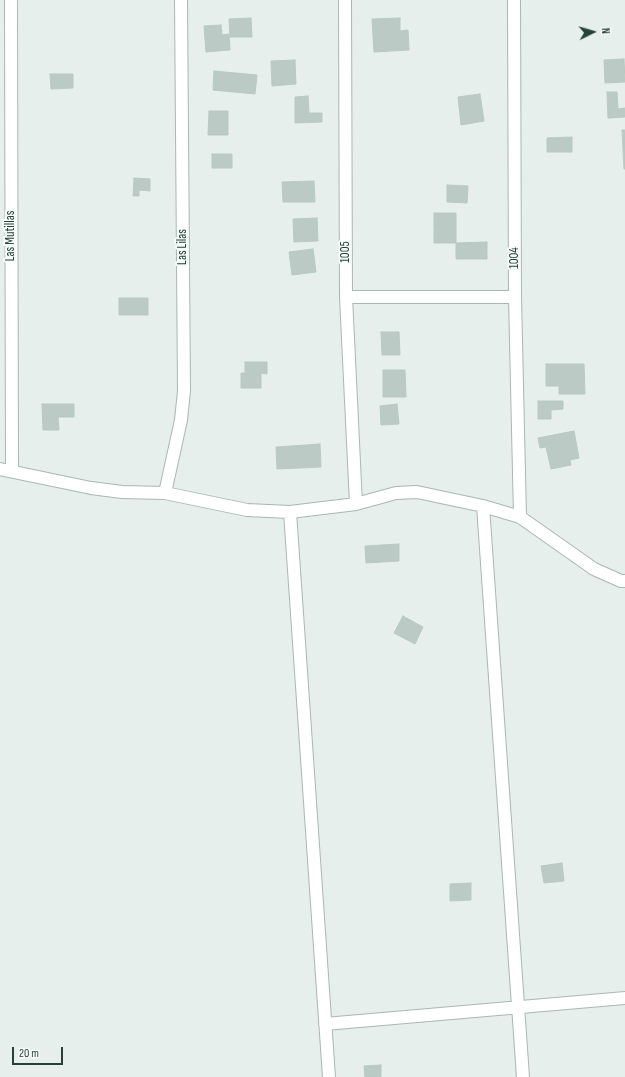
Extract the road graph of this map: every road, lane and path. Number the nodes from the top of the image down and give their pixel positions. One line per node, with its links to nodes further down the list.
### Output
1 (11, 0): 8 (street, Las Mutillas)
2 (181, 0): 9 (street, Las Lilas)
3 (345, 0): 5 (street, 1005)
4 (514, 0): 6 (street, 1004)
5 (346, 297): 6 (street); 10 (street, 1005)
6 (515, 297): 13 (street, 1004)
7 (0, 469): 8 (street)
8 (12, 471): 9 (street)
9 (165, 493): 12 (street)
10 (356, 504): 11 (street); 12 (street)
11 (483, 506): 13 (street); 16 (street)
12 (290, 512): 17 (street)
13 (520, 517): 14 (street)
14 (625, 581)
15 (625, 998): 16 (street)
16 (518, 1007): 17 (street); 19 (street)
17 (325, 1024): 18 (street)
18 (329, 1077)
19 (523, 1077)

